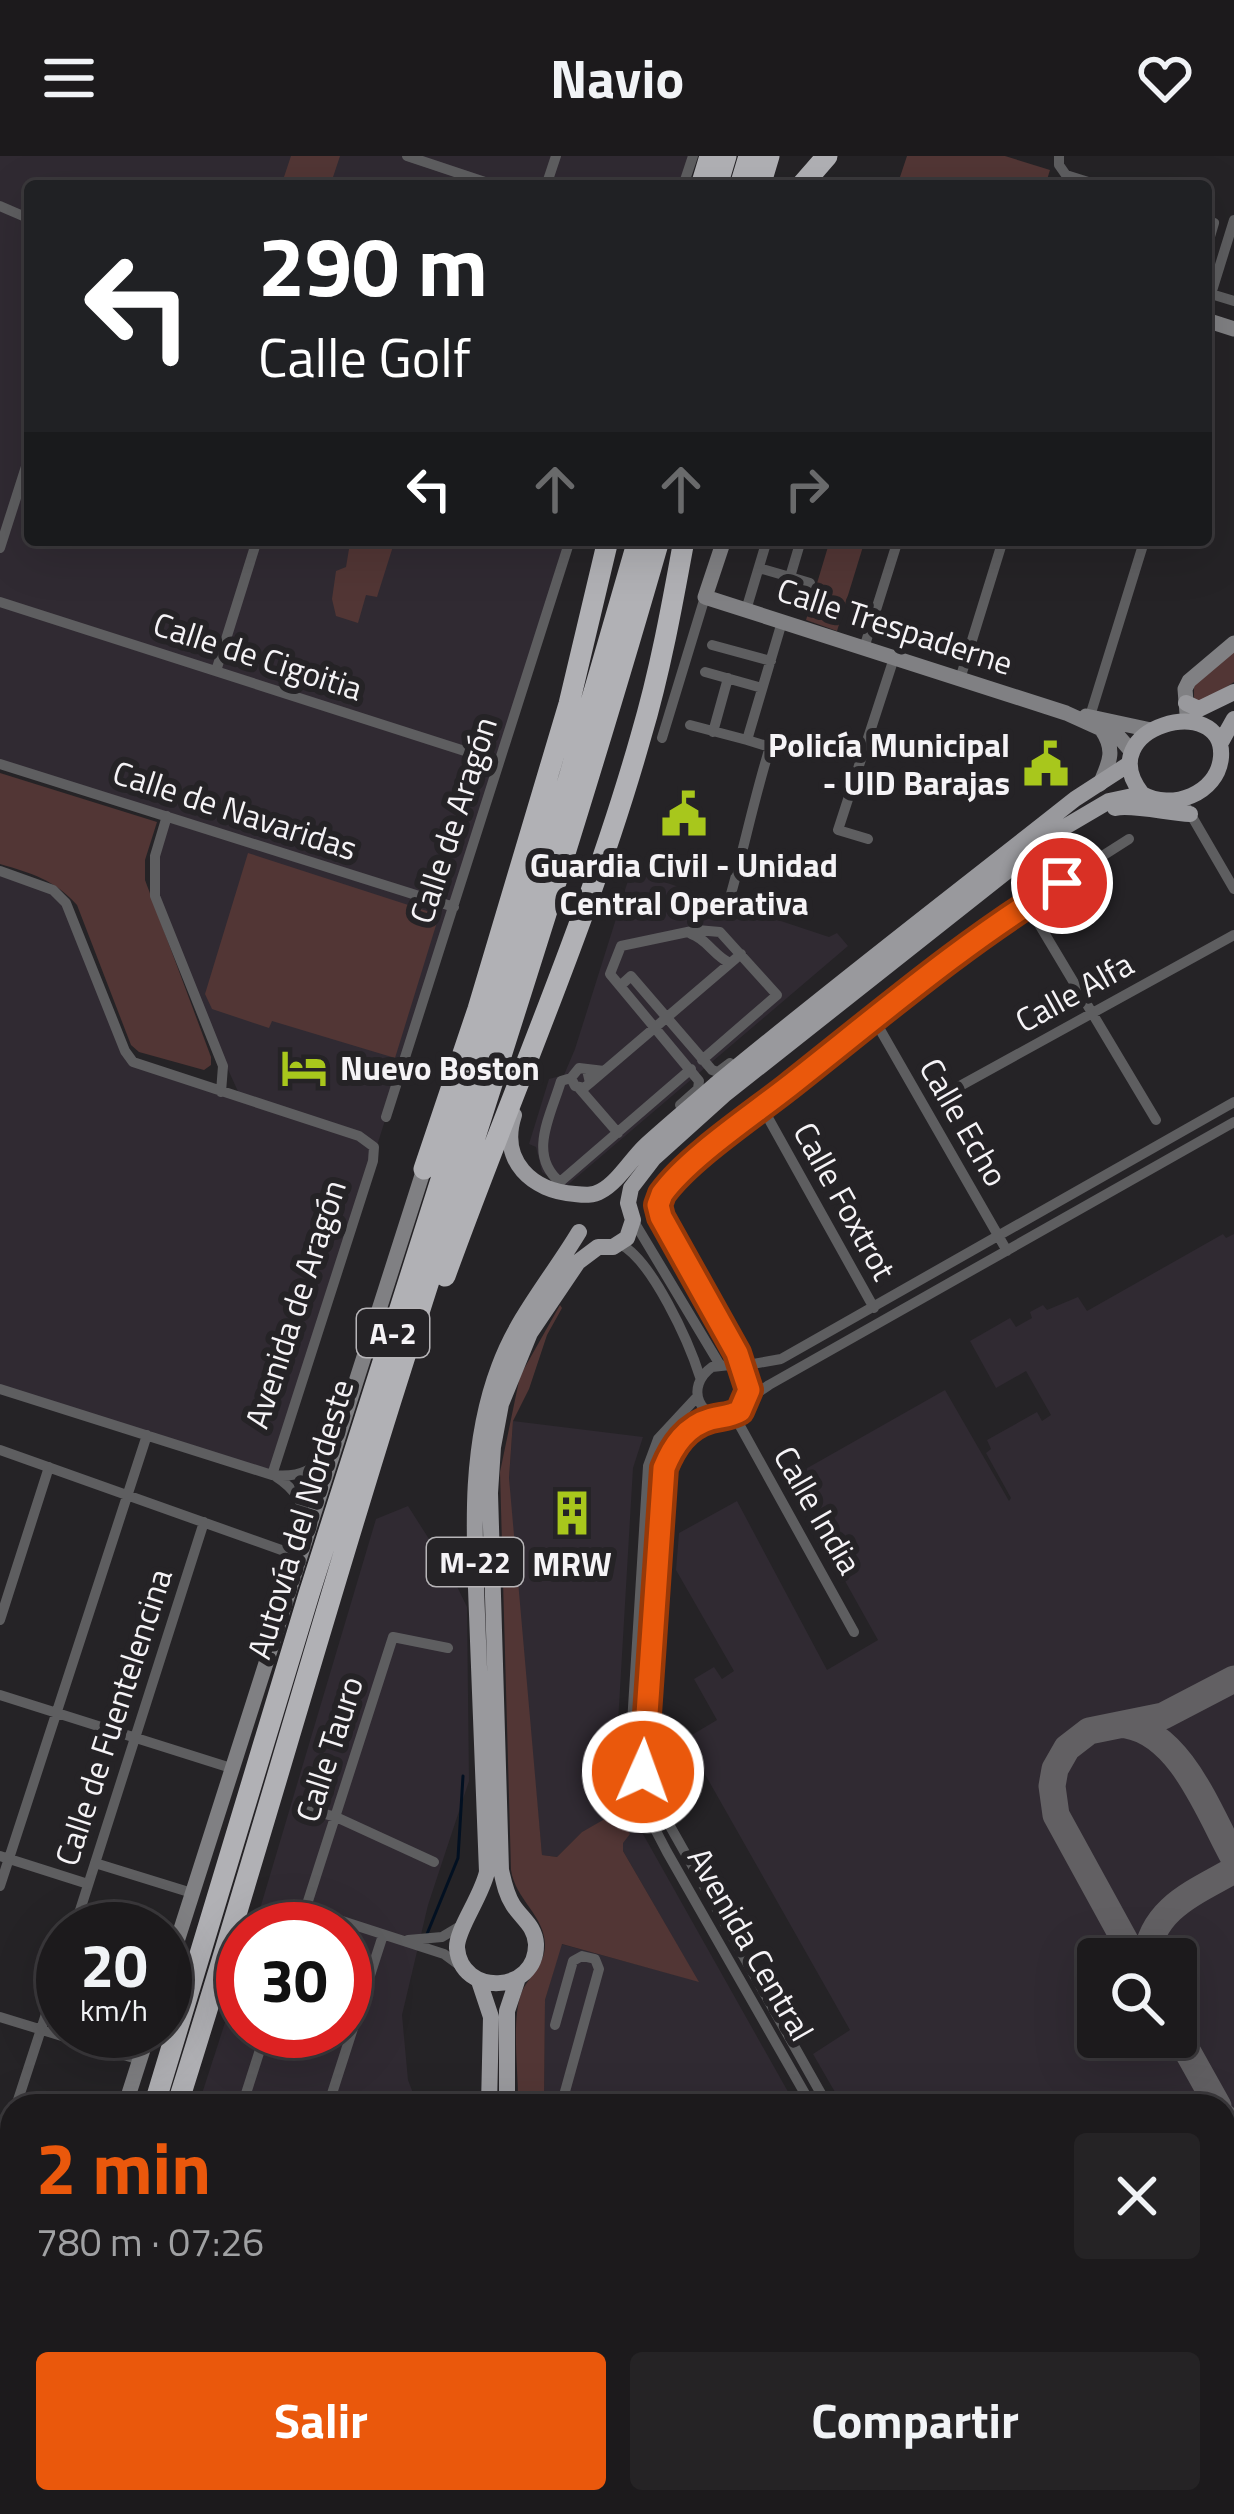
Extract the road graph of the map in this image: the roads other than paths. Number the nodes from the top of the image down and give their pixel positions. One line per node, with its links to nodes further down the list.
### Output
1 (407, 156): 4 (street)
2 (827, 156): 5 (highway)
3 (1060, 156): 6 (street)
4 (479, 180)
5 (806, 180)
6 (1082, 180)
7 (1234, 220): 8 (street)
8 (1218, 274): 9 (street); 10 (street)
9 (1234, 278)
10 (1212, 291)
11 (24, 473): 25 (street)
12 (255, 546): 38 (street)
13 (568, 546): 56 (street, Calle de Aragón)
14 (596, 546): 94 (highway)
15 (607, 546): 94 (highway)
16 (657, 546): 88 (highway, Autovía del Nordeste / A-2)
17 (683, 546): 76 (highway)
18 (722, 546): 29 (street)
19 (765, 546): 26 (street)
20 (799, 546): 27 (street)
21 (896, 546): 35 (street)
22 (1002, 546): 41 (street)
23 (1141, 546): 45 (street)
24 (635, 547): 157 (highway, Autovía del Nordeste / A-2)
25 (0, 548)
26 (759, 568): 27 (street); 31 (street)
27 (790, 577): 28 (street)
28 (810, 583)
29 (705, 597): 31 (street, Calle Trespaderne); 52 (street)
30 (0, 602): 38 (street, Calle de Cigoitia)
31 (746, 610): 32 (street, Calle Trespaderne)
32 (782, 622): 35 (street, Calle Trespaderne); 37 (street)
33 (1234, 643): 46 (street)
34 (712, 644): 37 (street)
35 (865, 649): 36 (street, Calle Trespaderne)
36 (894, 658): 41 (street, Calle Trespaderne); 64 (street)
37 (770, 661): 42 (street)
38 (216, 670): 56 (street, Calle de Cigoitia)
39 (704, 672): 40 (street)
40 (728, 678): 42 (street); 51 (street)
41 (960, 679): 44 (street, Calle Trespaderne)
42 (763, 688): 53 (street)
43 (1234, 695): 46 (main road)
44 (1066, 712): 45 (street, Calle Trespaderne); 49 (street, Calle Trespaderne)
45 (1090, 716): 50 (street, Calle Trespaderne)
46 (1190, 716): 50 (main road); 54 (main road)
47 (1234, 719): 54 (main road)
48 (690, 725): 51 (street)
49 (1102, 730): 55 (street, Calle Trespaderne); 58 (street)
50 (1151, 730): 55 (main road)
51 (713, 732): 53 (street)
52 (662, 738)
53 (747, 740): 67 (street)
54 (1220, 744): 60 (main road)
55 (1130, 758): 58 (main road); 59 (main road)
56 (499, 762): 69 (street, Calle de Aragón)
57 (0, 764): 61 (street, Calle de Navaridas)
58 (1100, 784): 70 (main road)
59 (1142, 794): 60 (main road); 62 (main road)
60 (1187, 807): 62 (main road); 66 (street)
61 (167, 816): 69 (street, Calle de Navaridas); 84 (street)
62 (1058, 831): 96 (main road)
63 (1129, 838): 68 (street)
64 (868, 839)
65 (0, 871): 84 (street)
66 (1234, 890)
67 (729, 901)
68 (1027, 904): 77 (street); 79 (street)
69 (454, 907): 89 (street, Calle de Aragón)
70 (915, 925): 81 (street); 93 (main road)
71 (686, 935): 73 (street); 74 (street); 75 (street)
72 (1234, 935): 77 (street, Calle Alfa)
73 (741, 954): 74 (street); 81 (street)
74 (724, 961): 78 (street)
75 (620, 986): 78 (street); 80 (street)
76 (550, 1001): 95 (main road); 120 (highway)
77 (1092, 1013): 85 (street, Calle Alfa); 90 (street)
78 (666, 1017): 80 (street); 81 (street)
79 (874, 1019): 87 (street); 98 (street, Calle Echo)
80 (655, 1027): 82 (street); 83 (street)
81 (702, 1060)
82 (691, 1069): 92 (street); 93 (street)
83 (582, 1080): 92 (street); 92 (street)
84 (221, 1092): 115 (street, Avenida de Aragón)
85 (940, 1096)
86 (1234, 1102): 98 (street)
87 (762, 1107): 102 (street, Calle Foxtrot); 104 (street)
88 (484, 1109): 120 (highway); 133 (highway, Autovía del Nordeste / A-2)
89 (386, 1117)
90 (1156, 1120)
91 (1234, 1122): 101 (street)
92 (618, 1132)
93 (643, 1148): 95 (main road)
94 (424, 1169): 112 (street)
95 (596, 1193): 96 (main road); 97 (main road)
96 (631, 1212): 99 (main road); 104 (street)
97 (579, 1232): 100 (main road); 141 (main road, M-22)
98 (998, 1236): 101 (street, Calle Echo); 102 (street)
99 (620, 1244): 100 (main road); 105 (street)
100 (598, 1247): 140 (main road, M-22)
101 (1006, 1251): 103 (street)
102 (873, 1307): 103 (street, Calle Foxtrot); 104 (street)
103 (882, 1322): 108 (street)
104 (733, 1367): 105 (street); 108 (street)
105 (700, 1377): 107 (street)
106 (0, 1389): 111 (street)
107 (697, 1397): 110 (street); 164 (street, Avenida Central)
108 (748, 1399): 109 (street)
109 (734, 1415): 110 (street); 122 (street, Calle India)
110 (716, 1417): 165 (street, Avenida Central)
111 (147, 1435): 115 (street); 116 (street)
112 (335, 1445): 115 (street); 118 (street)
113 (0, 1450): 114 (street)
114 (49, 1467): 116 (street); 121 (street)
115 (272, 1474): 118 (street)
116 (128, 1494): 117 (street); 125 (street)
117 (204, 1522): 119 (street); 126 (street, Calle de Fuentelencina)
118 (309, 1531): 119 (street)
119 (301, 1557): 127 (street)
120 (351, 1558): 133 (highway)
121 (0, 1620)
122 (854, 1632)
123 (448, 1648): 129 (street, Calle Tauro)
124 (0, 1696): 125 (street)
125 (56, 1712): 126 (street); 130 (street)
126 (135, 1737): 127 (street); 132 (street, Calle de Fuentelencina)
127 (231, 1768): 136 (street)
128 (303, 1808): 129 (street)
129 (336, 1817): 131 (street); 139 (street, Calle Tauro)
130 (4, 1857): 134 (street); 135 (street)
131 (434, 1862)
132 (95, 1863): 134 (street, Calle de Fuentelencina); 136 (street)
133 (252, 1869): 158 (highway, Autovía del Nordeste / A-2)
134 (88, 1884): 137 (street, Calle de Fuentelencina)
135 (0, 1886)
136 (192, 1893): 138 (street)
137 (82, 1902)
138 (189, 1902)
139 (307, 1902)
140 (516, 1911): 141 (main road); 146 (main road, M-22)
141 (467, 1920): 144 (street); 145 (main road, M-22)
142 (372, 1931): 143 (street)
143 (383, 1935): 144 (street); 160 (street)
144 (405, 1940): 145 (street)
145 (464, 1968): 147 (main road)
146 (518, 1978): 147 (main road); 162 (main road, M-22)
147 (479, 1981): 161 (main road)
148 (0, 2017): 150 (street)
149 (556, 2025): 163 (street)
150 (36, 2028)
151 (36, 2045): 155 (street)
152 (133, 2058): 154 (street)
153 (257, 2058): 159 (street)
154 (140, 2060): 156 (street)
155 (20, 2094)
156 (129, 2094)
157 (158, 2094)
158 (181, 2094)
159 (246, 2094)
160 (332, 2094)
161 (489, 2094)
162 (507, 2094)
163 (564, 2094)
164 (805, 2094)
165 (821, 2094)

